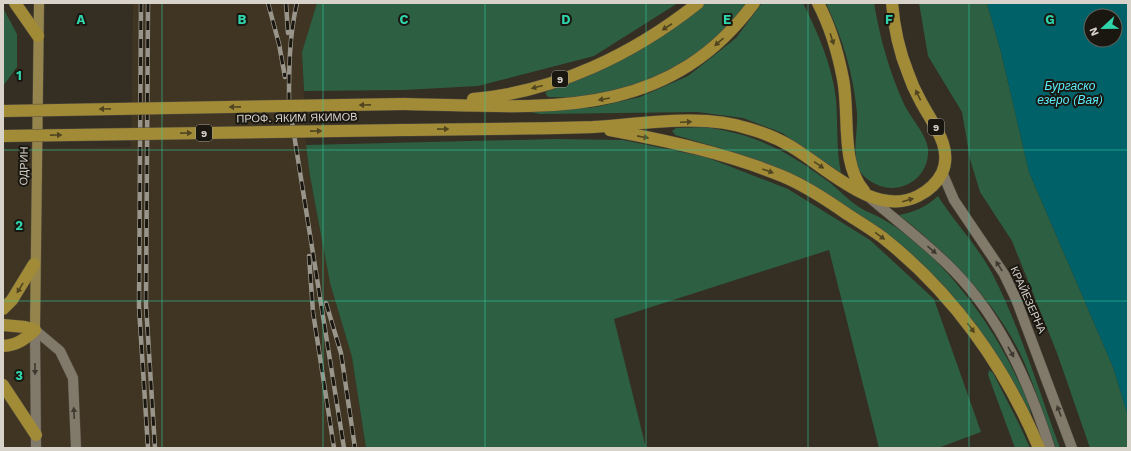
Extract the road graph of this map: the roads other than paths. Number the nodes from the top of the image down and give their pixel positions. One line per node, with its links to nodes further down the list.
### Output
1 (15, 3): 7 (highway)
2 (39, 3): 7 (main road, ОДРИН)
3 (698, 3): 8 (highway, 9, one-way to 8)
4 (754, 3): 8 (highway, one-way to 8)
5 (818, 3): 13 (highway, one-way to 13)
6 (892, 3): 12 (highway, 9, one-way to 6)
7 (38, 36): 14 (main road, ОДРИН)
8 (404, 104): 9 (highway, ПРОФ. ЯКИМ ЯКИМОВ / 9, one-way to 9, bridge)
9 (3, 111)
10 (591, 127): 11 (highway, ПРОФ. ЯКИМ ЯКИМОВ / 9, one-way to 10, bridge); 13 (highway, 9, one-way to 13); 23 (highway, one-way to 23)
11 (3, 136)
12 (942, 172): 13 (highway, 9, one-way to 12); 25 (street, КРАЙЕЗЕРНА, one-way to 12)
13 (870, 198): 24 (street, one-way to 24)
14 (34, 264): 15 (highway, one-way to 15); 17 (main road, ОДРИН)
15 (3, 309)
16 (3, 325): 17 (highway)
17 (35, 330): 18 (highway); 20 (street, ОДРИН, one-way to 20); 22 (street, one-way to 17)
18 (3, 346)
19 (3, 385): 20 (highway)
20 (36, 435): 21 (street, ОДРИН)
21 (36, 448)
22 (76, 448)
23 (1038, 448)
24 (1050, 448)
25 (1072, 448)

